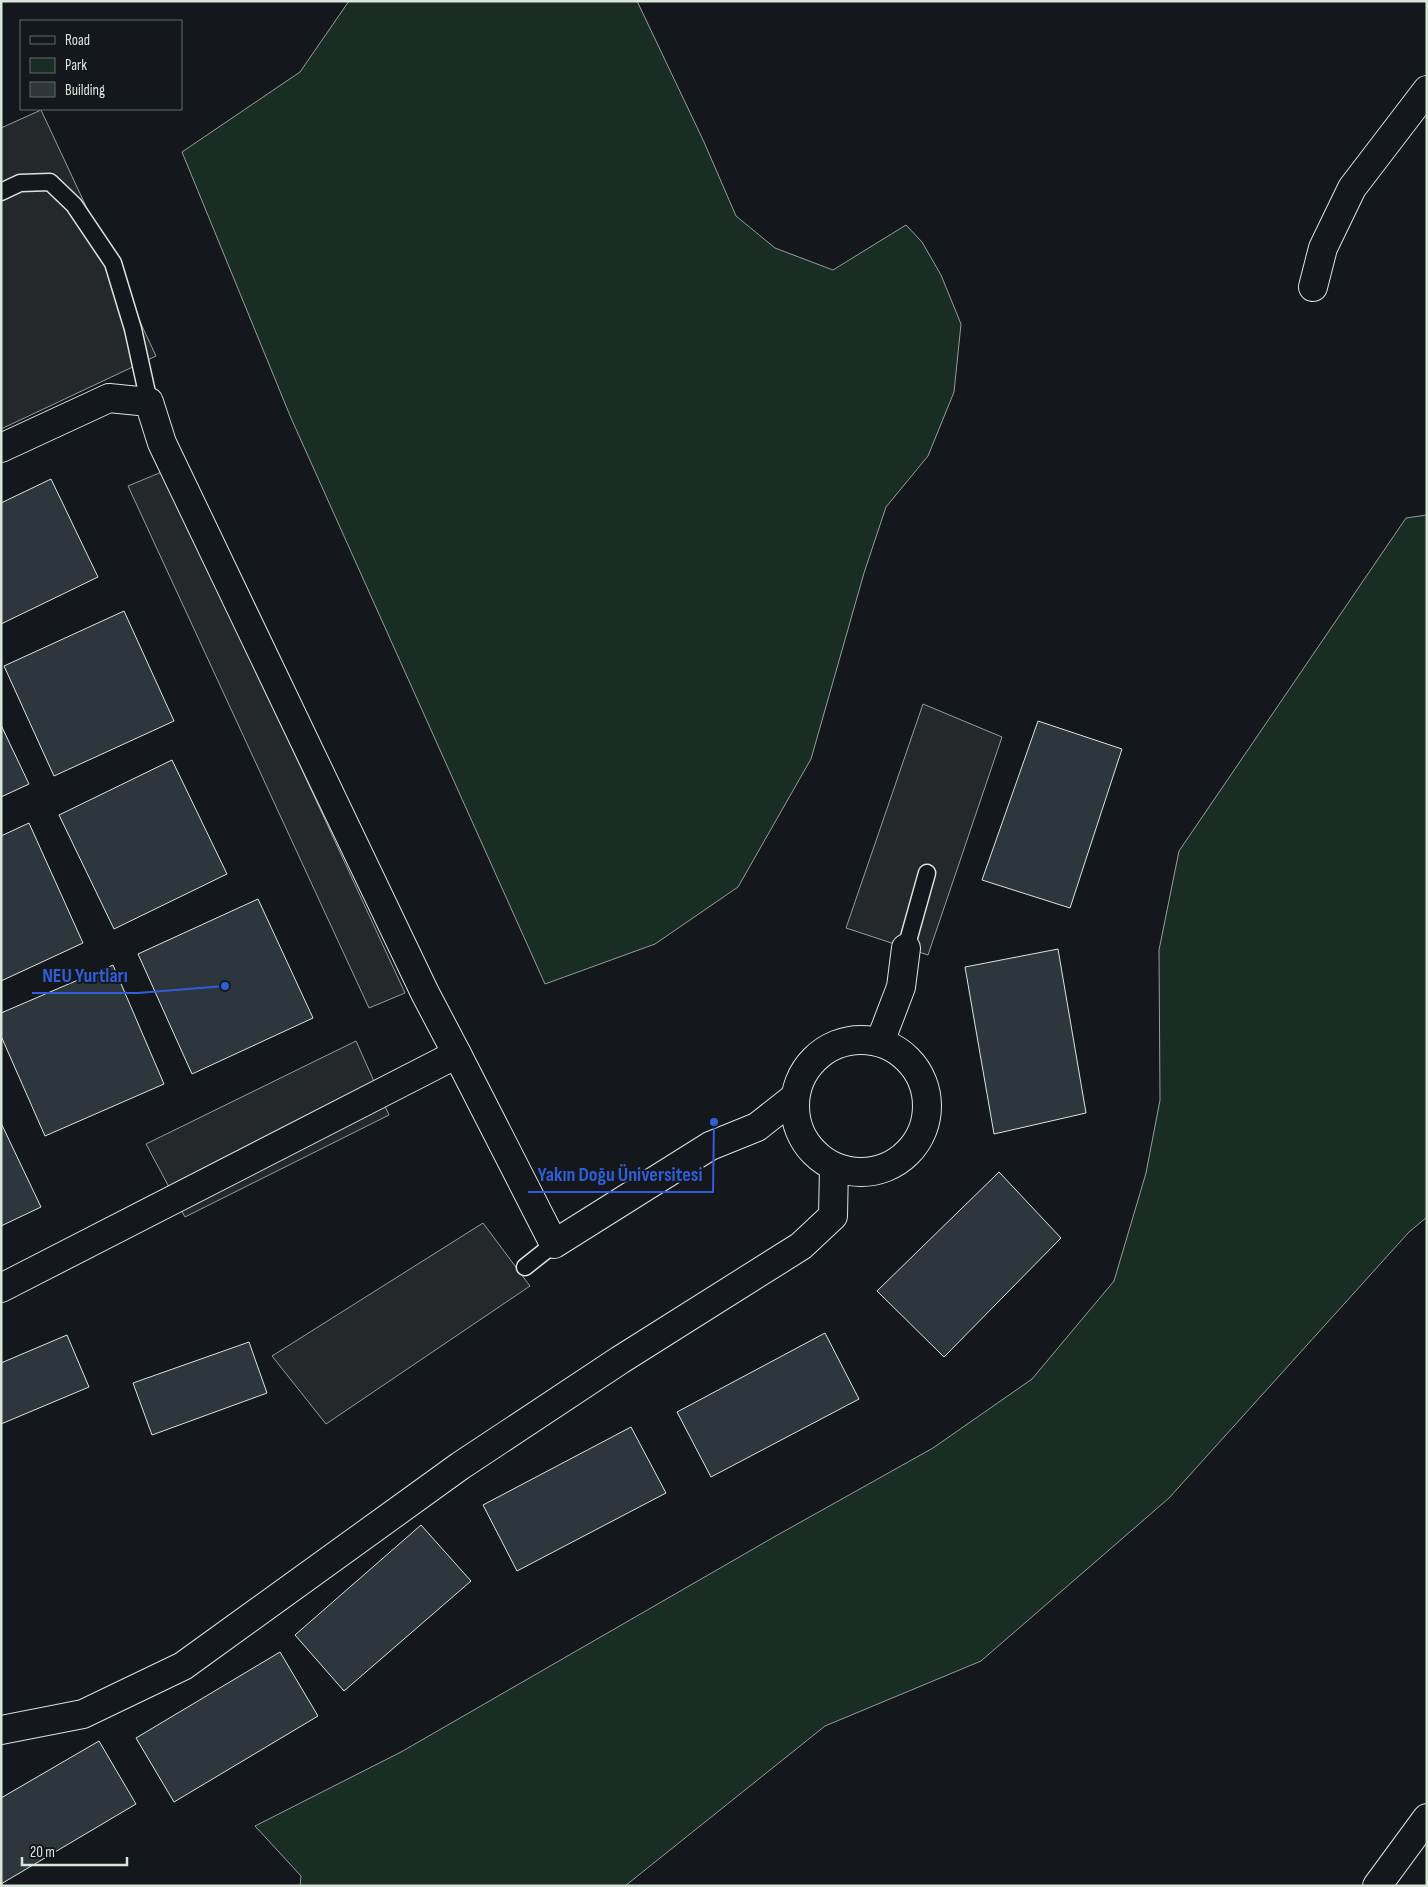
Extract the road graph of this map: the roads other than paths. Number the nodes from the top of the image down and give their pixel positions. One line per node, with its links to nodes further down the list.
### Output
1 (1427, 90): 3 (main road)
2 (1, 192): 4 (lane)
3 (1314, 287)
4 (149, 402): 5 (main road); 9 (main road)
5 (1, 448)
6 (927, 873): 7 (lane)
7 (906, 948): 8 (main road)
8 (880, 1042): 10 (main road); 11 (main road)
9 (457, 1054): 12 (main road); 14 (main road)
10 (795, 1097): 11 (main road); 12 (main road)
11 (834, 1167): 15 (main road)
12 (554, 1244): 13 (lane)
13 (525, 1267)
14 (1, 1288)
15 (1, 1730)
16 (1427, 1818): 17 (main road)
17 (1376, 1886)

